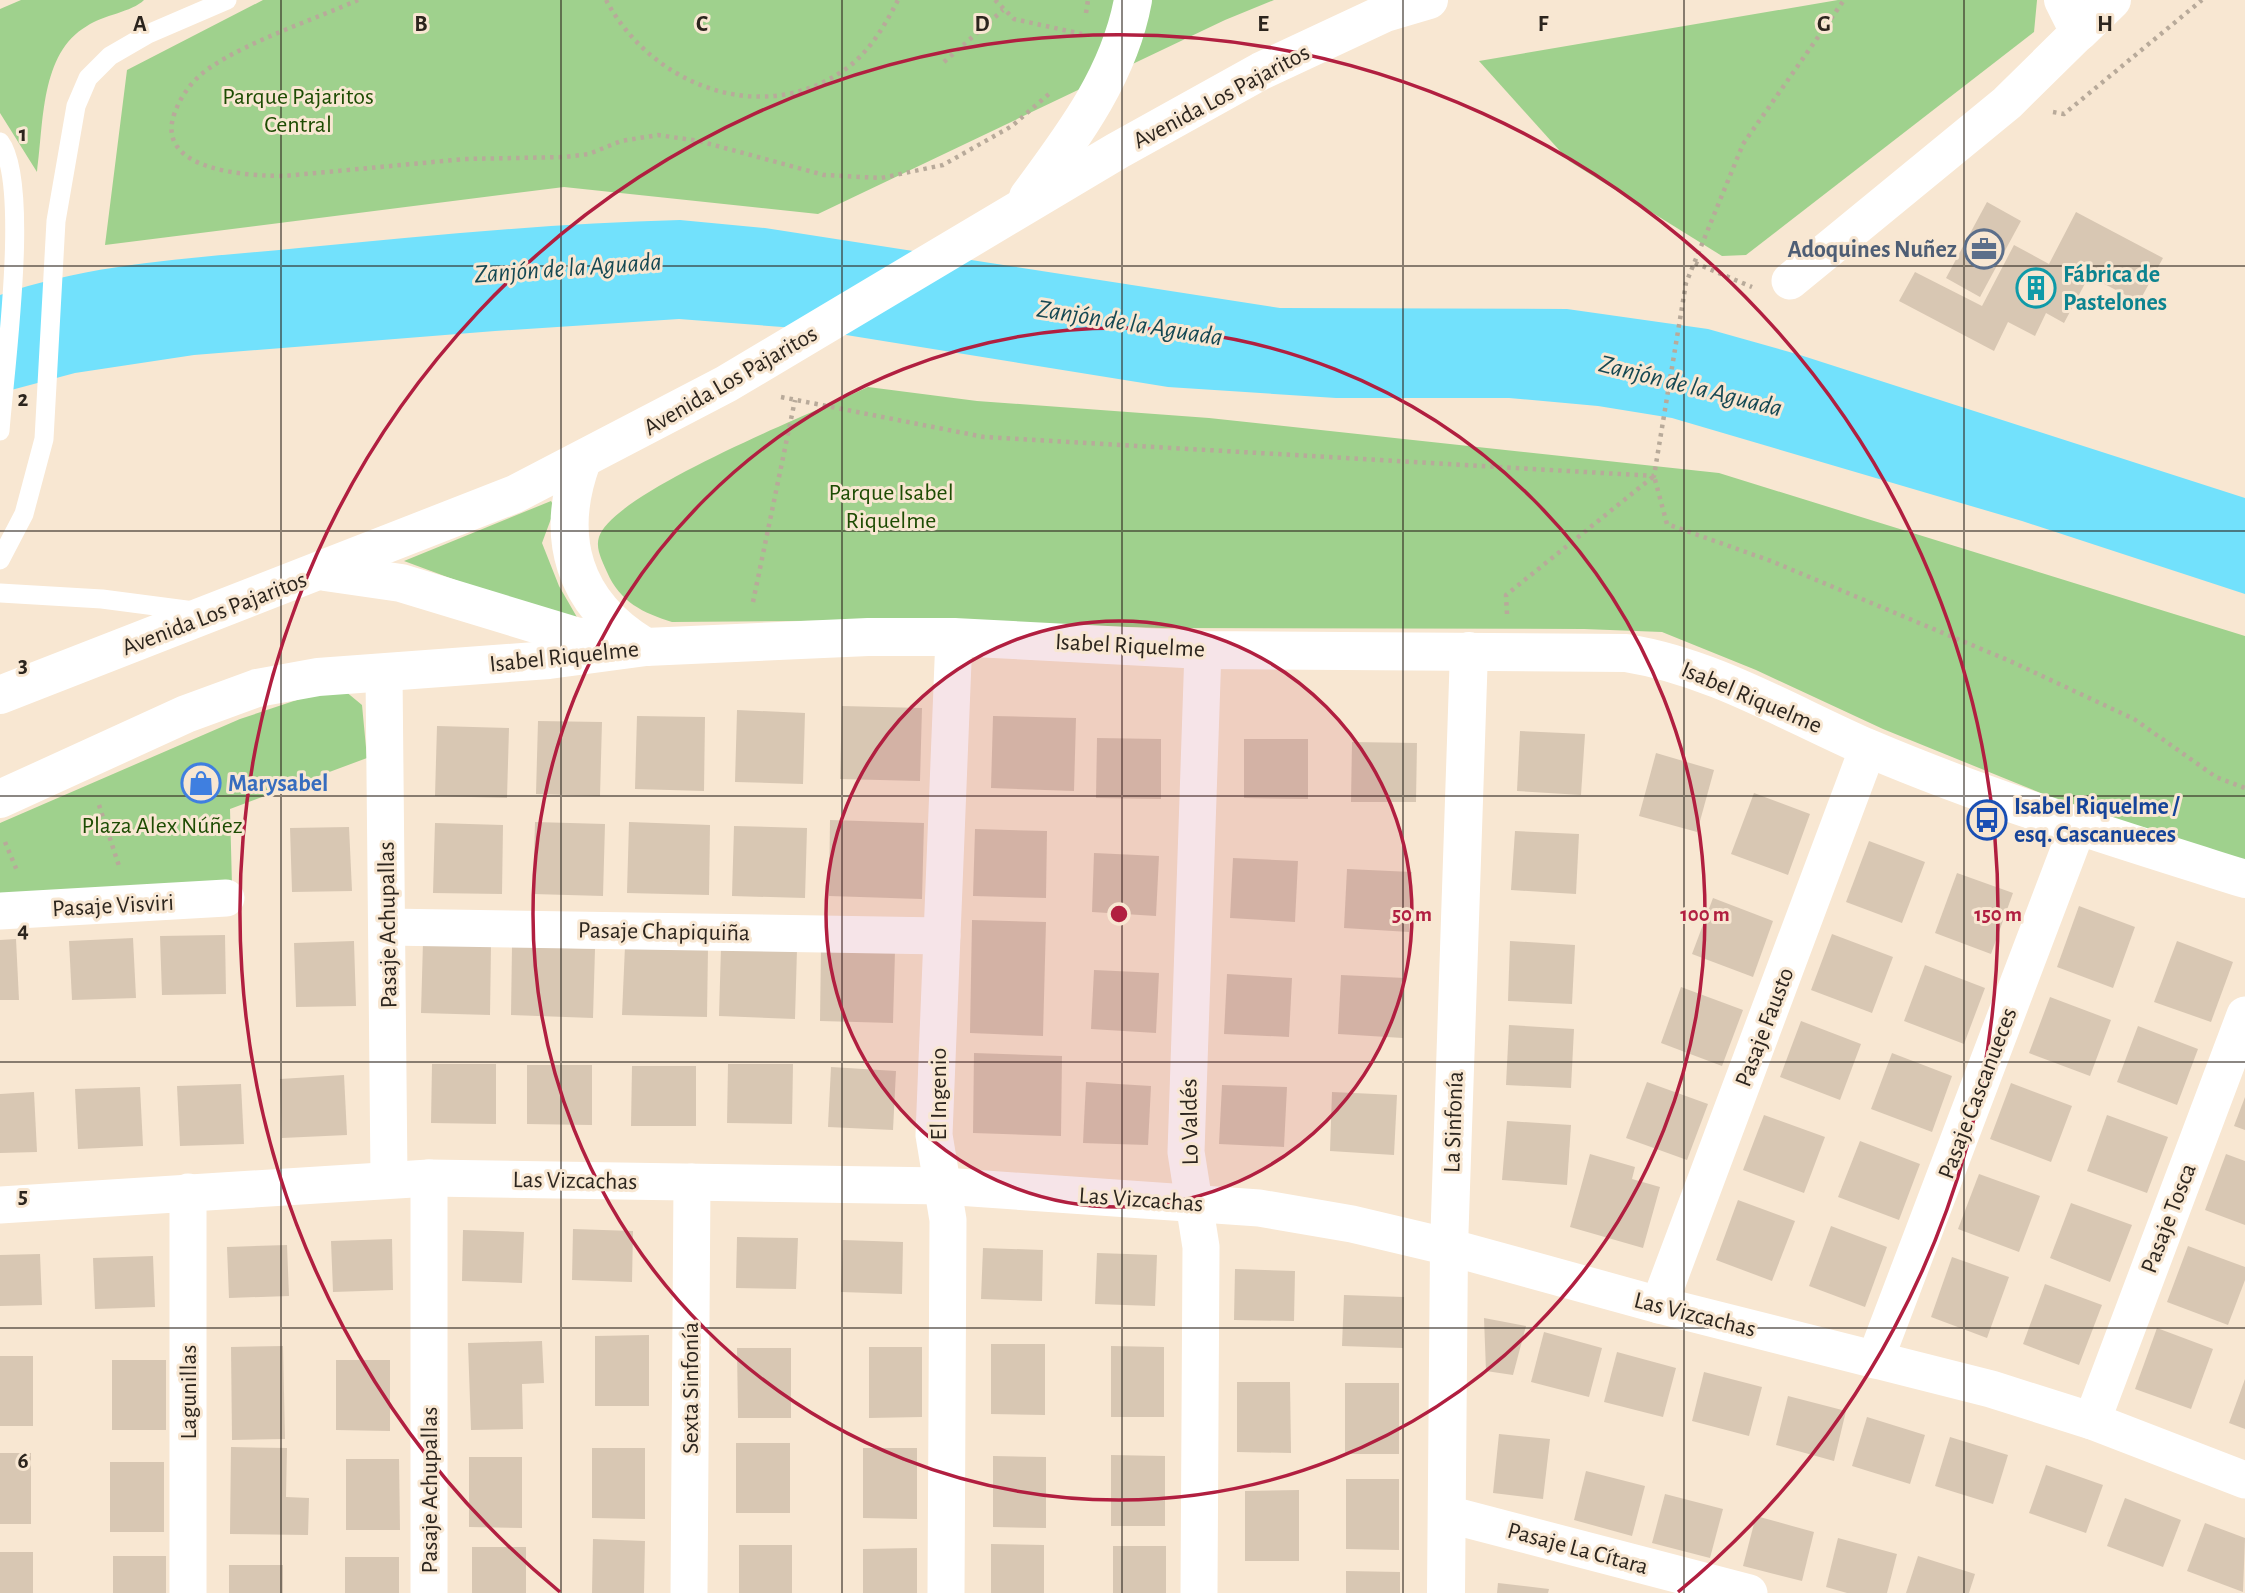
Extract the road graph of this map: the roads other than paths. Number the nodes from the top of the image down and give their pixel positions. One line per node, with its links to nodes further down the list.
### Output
1 (227, 0): 11 (lane)
2 (1133, 0): 7 (street)
3 (1429, 0): 7 (street, Avenida Los Pajaritos)
4 (2112, 0): 5 (street)
5 (2071, 16): 8 (street)
6 (0, 142): 9 (lane)
7 (1013, 213): 10 (street, Avenida Los Pajaritos)
8 (1790, 281)
9 (0, 431)
10 (582, 461): 12 (street, Avenida Los Pajaritos); 16 (street)
11 (0, 560)
12 (323, 571): 14 (street, Avenida Los Pajaritos); 16 (street)
13 (0, 593): 14 (lane)
14 (214, 613): 20 (street, Avenida Los Pajaritos)
15 (954, 636): 16 (street, Isabel Riquelme); 17 (street, Isabel Riquelme); 28 (street, El Ingenio)
16 (646, 647): 19 (street, Isabel Riquelme)
17 (1203, 650): 18 (street, Isabel Riquelme); 35 (street, Lo Valdés)
18 (1469, 651): 21 (street, Isabel Riquelme); 37 (street, La Sinfonía)
19 (384, 673): 22 (street, Isabel Riquelme); 27 (street, Pasaje Achupallas)
20 (0, 695)
21 (1868, 748): 23 (street, Isabel Riquelme); 38 (street, Pasaje Fausto)
22 (0, 799)
23 (2078, 826): 24 (street, Isabel Riquelme); 39 (street, Pasaje Cascanueces)
24 (2245, 879)
25 (226, 898): 26 (street, Pasaje Visviri)
26 (0, 911)
27 (387, 927): 28 (street, Pasaje Chapiquiña); 30 (street, Pasaje Achupallas)
28 (942, 936): 33 (street, El Ingenio)
29 (2245, 1015): 40 (street, Pasaje Tosca)
30 (389, 1178): 31 (street, Las Vizcachas); 34 (street, Las Vizcachas)
31 (429, 1178): 32 (street, Las Vizcachas); 44 (street, Pasaje Achupallas)
32 (692, 1182): 33 (street, Las Vizcachas); 45 (street, Sexta Sinfonía)
33 (943, 1185): 35 (street, Las Vizcachas); 46 (street, El Ingenio)
34 (188, 1192): 36 (street, Las Vizcachas); 43 (street, Lagunillas)
35 (1194, 1203): 37 (street, Las Vizcachas); 47 (street, Lo Valdés)
36 (0, 1206)
37 (1449, 1247): 38 (street, Las Vizcachas); 42 (street, La Sinfonía)
38 (1659, 1305): 39 (street, Las Vizcachas)
39 (1875, 1360): 40 (street, Las Vizcachas)
40 (2092, 1421): 41 (street, Las Vizcachas)
41 (2245, 1480)
42 (1447, 1514): 48 (street, La Sinfonía); 49 (street, Pasaje La Cítara)
43 (188, 1593)
44 (429, 1593)
45 (689, 1593)
46 (946, 1593)
47 (1199, 1593)
48 (1446, 1593)
49 (1749, 1593)

